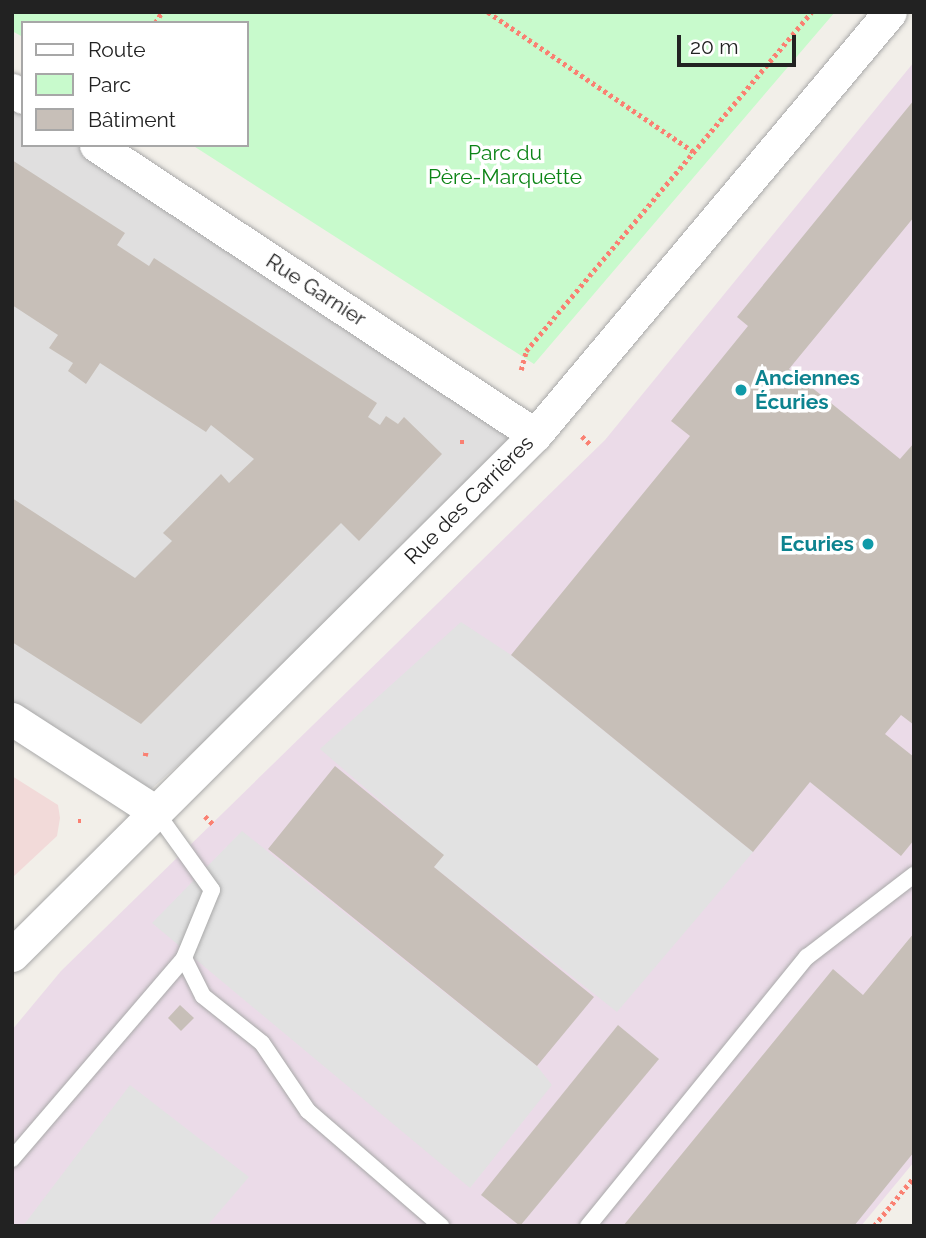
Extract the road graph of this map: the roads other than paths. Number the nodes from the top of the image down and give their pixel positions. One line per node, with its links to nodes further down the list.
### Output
1 (890, 12): 3 (street, Rue des Carrières)
2 (99, 147): 3 (street, Rue Garnier)
3 (535, 435): 5 (street, Rue des Carrières)
4 (12, 719): 5 (street)
5 (156, 812): 7 (street, Rue des Carrières); 8 (lane)
6 (914, 875): 11 (lane)
7 (12, 955)
8 (184, 958): 9 (lane); 10 (lane)
9 (12, 1159)
10 (441, 1226)
11 (588, 1226)

